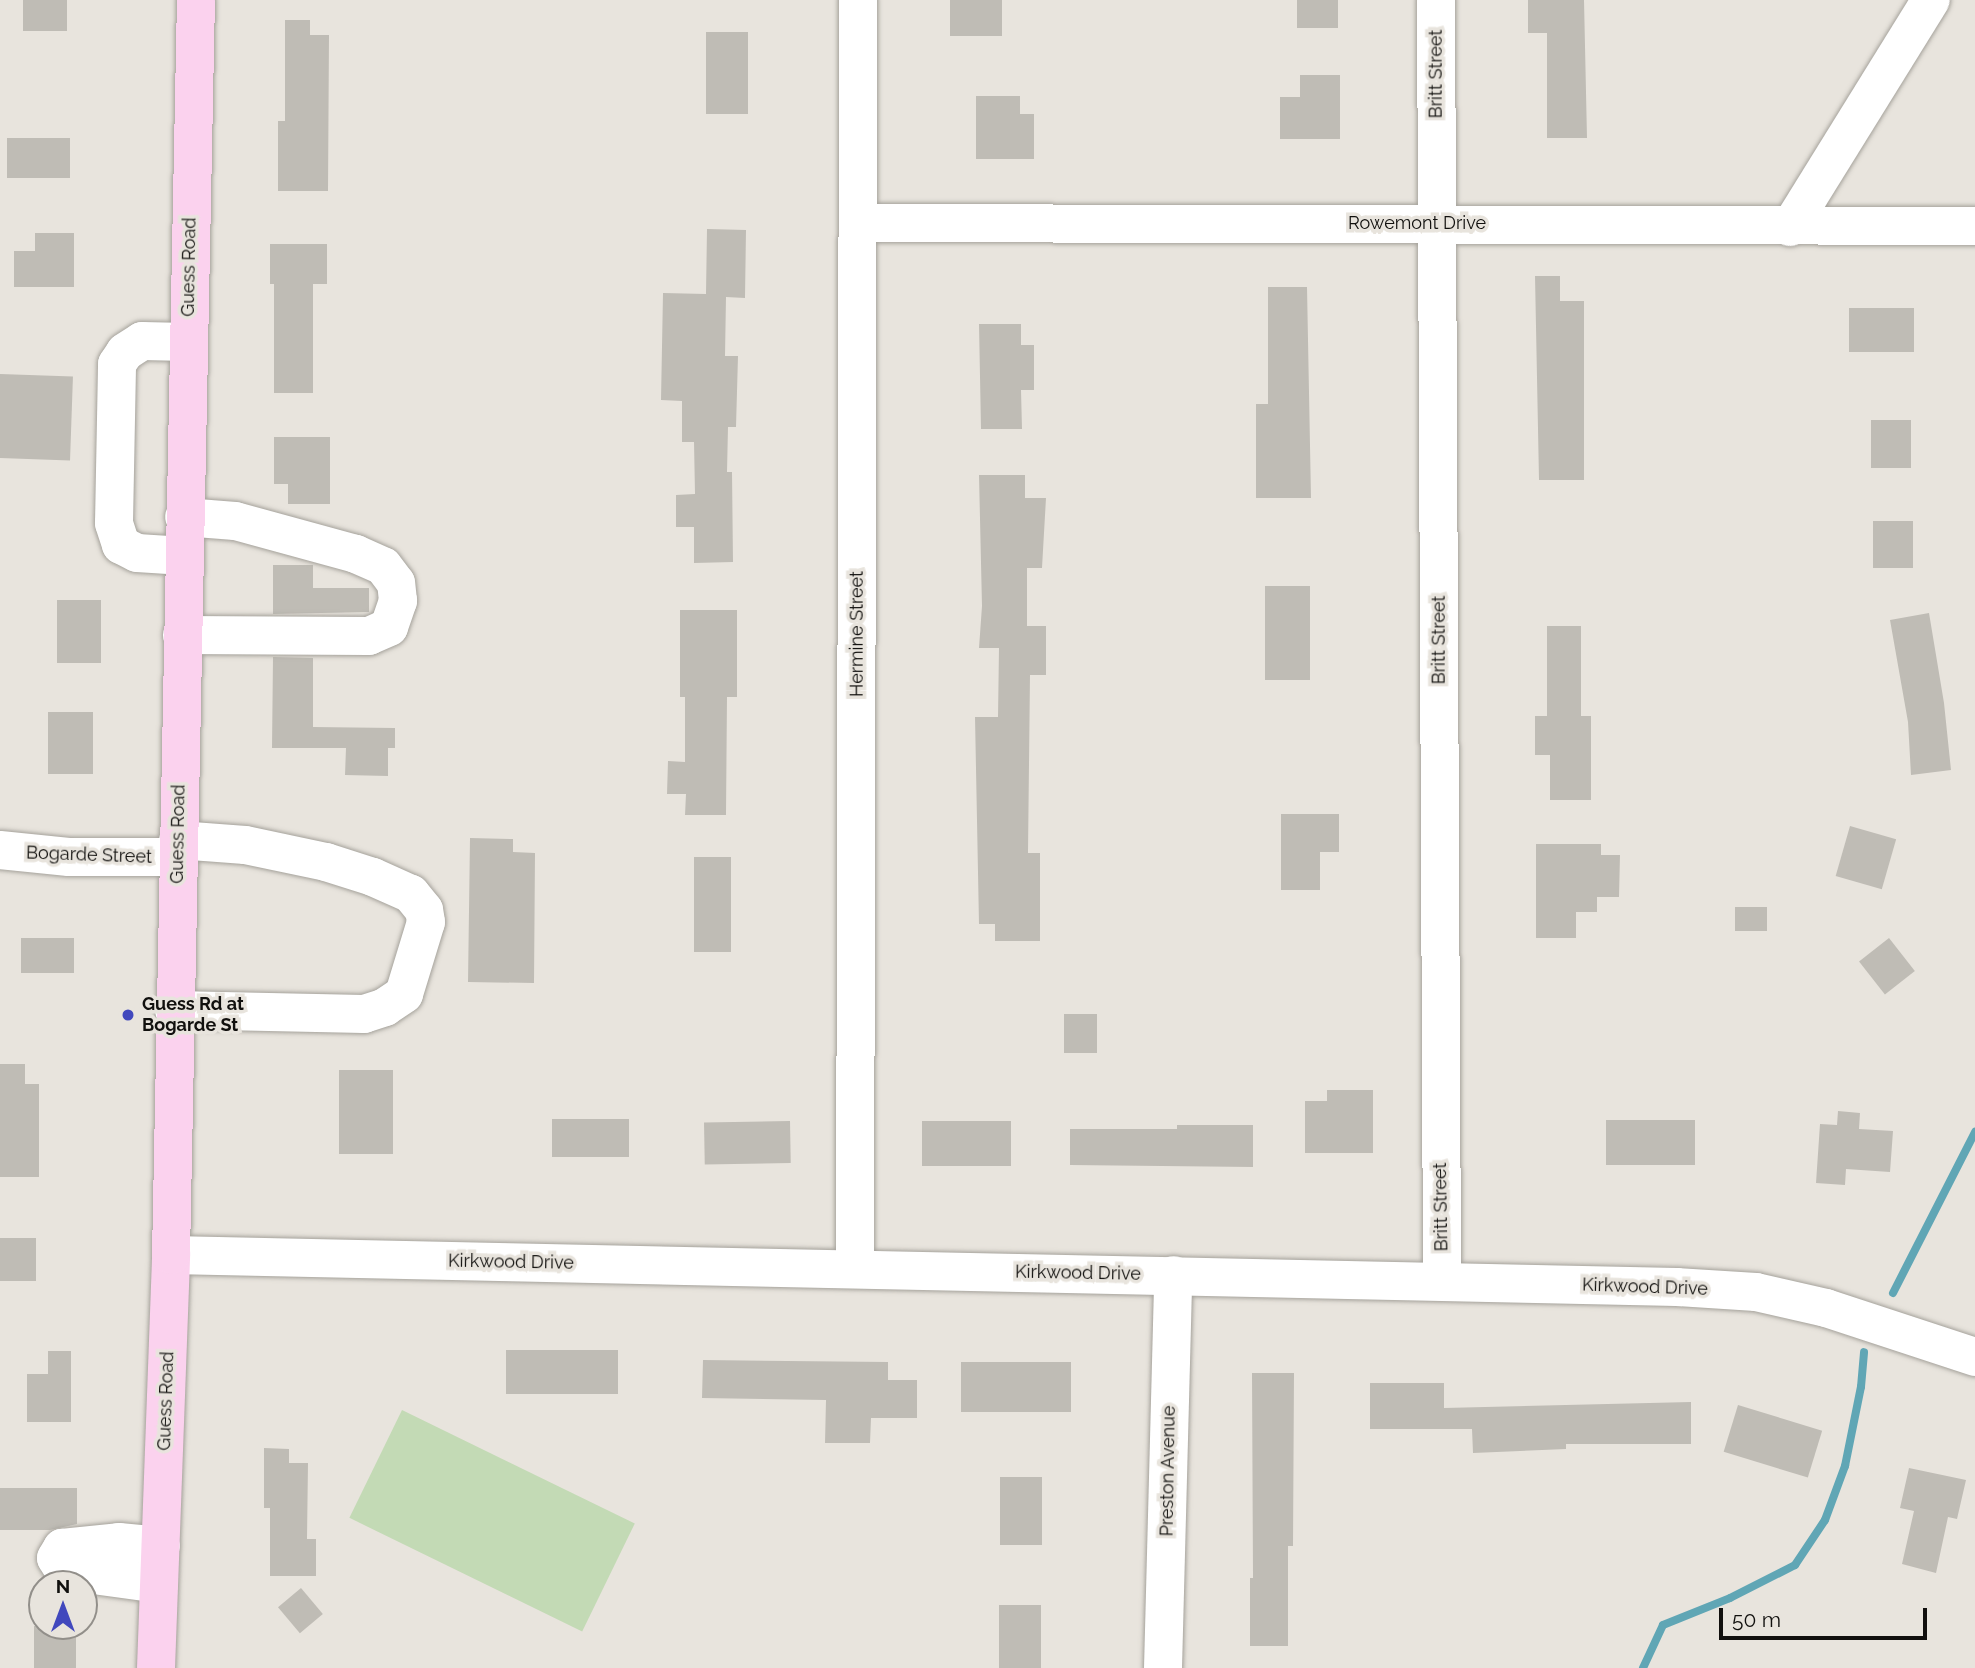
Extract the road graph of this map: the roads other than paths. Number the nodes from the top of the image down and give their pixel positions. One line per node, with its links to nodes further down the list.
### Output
1 (196, 0): 9 (main road, Guess Road)
2 (858, 0): 5 (street, Hermine Street)
3 (1436, 0): 6 (street, Britt Street)
4 (1931, 0): 8 (street)
5 (858, 223): 6 (street, Rowemont Drive); 17 (street, Hermine Street)
6 (1436, 223): 8 (street, Rowemont Drive); 19 (street, Britt Street)
7 (1975, 226): 8 (street, Rowemont Drive)
8 (1790, 227)
9 (188, 342): 10 (main road, Guess Road); 11 (street)
10 (184, 517): 11 (main road, Guess Road); 12 (street)
11 (184, 555): 12 (main road, Guess Road)
12 (182, 635): 13 (main road, Guess Road)
13 (178, 848): 14 (street, Bogarde Street); 15 (main road, Guess Road); 15 (street, Bogarde Street)
14 (0, 850)
15 (174, 1010): 16 (main road, Guess Road)
16 (171, 1255): 17 (street, Kirkwood Drive); 21 (main road, Guess Road)
17 (855, 1269): 18 (street, Kirkwood Drive)
18 (1173, 1275): 19 (street, Kirkwood Drive); 24 (street, Preston Avenue)
19 (1442, 1281): 20 (street, Kirkwood Drive)
20 (1975, 1357)
21 (161, 1546): 22 (main road, Guess Road); 22 (street)
22 (159, 1584): 23 (main road, Guess Road)
23 (156, 1668)
24 (1163, 1668)

